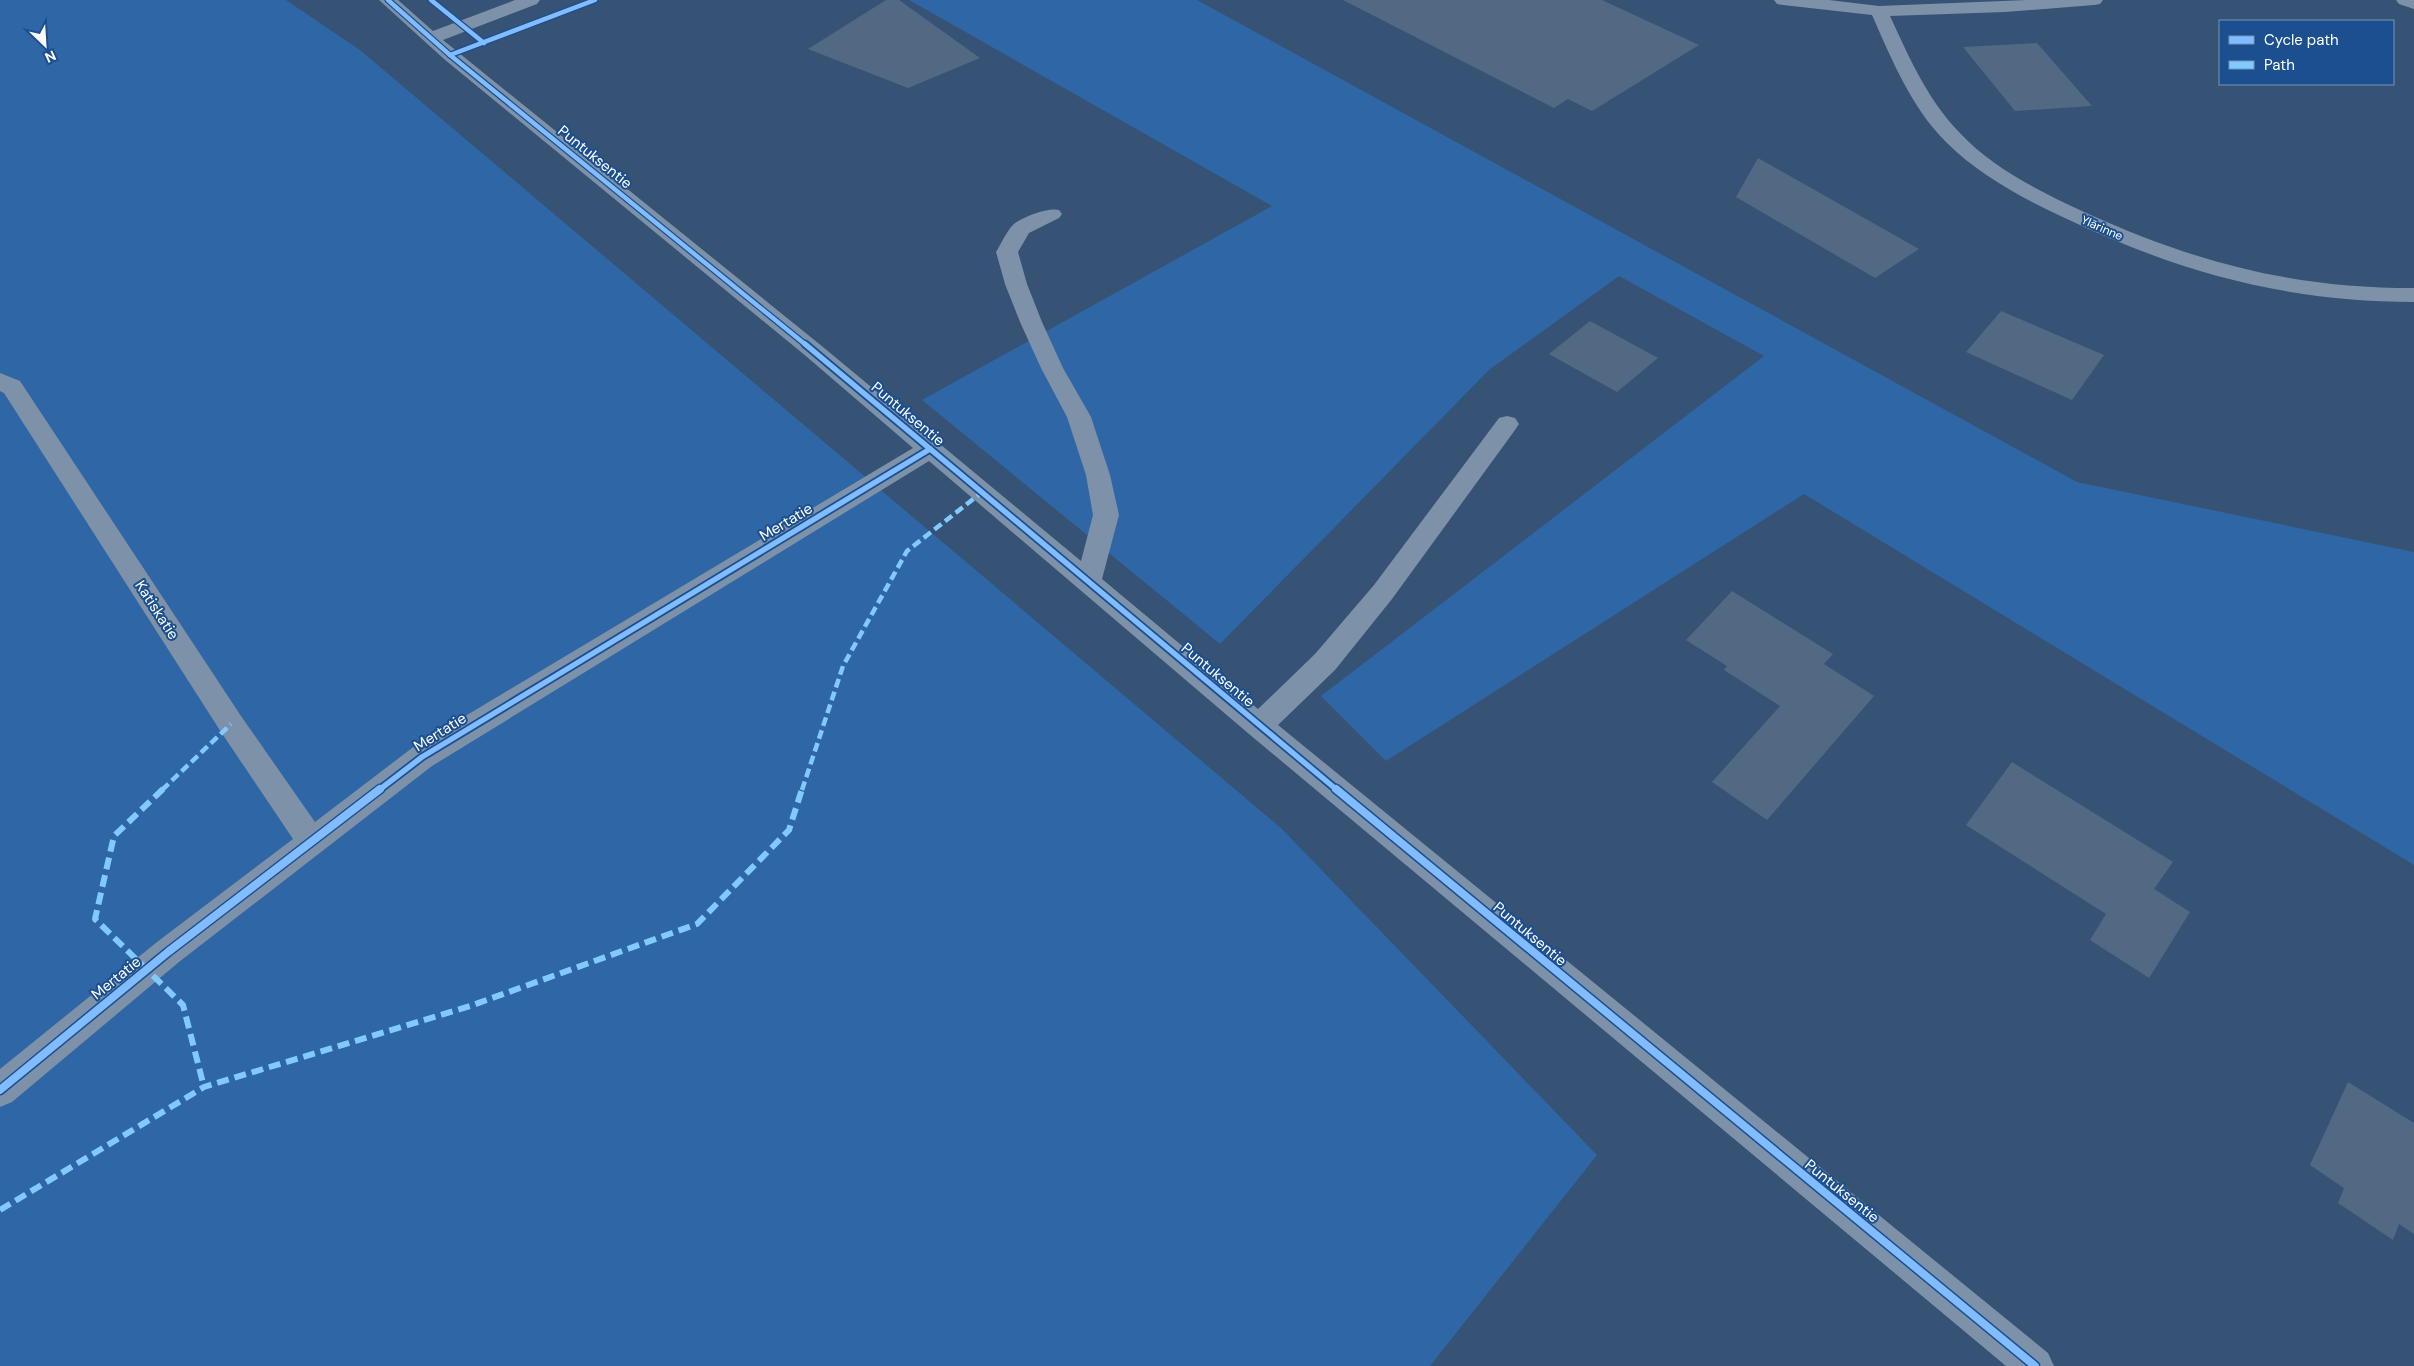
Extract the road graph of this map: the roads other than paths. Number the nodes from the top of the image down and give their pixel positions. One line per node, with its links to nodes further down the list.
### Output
1 (388, 0): 8 (street, Puntuksentie)
2 (531, 0): 8 (street)
3 (1783, 0): 7 (street)
4 (2094, 0): 7 (street)
5 (2405, 0): 6 (street)
6 (2414, 4)
7 (1879, 11): 10 (street, Ylärinne)
8 (430, 38): 13 (street, Puntuksentie)
9 (1052, 214): 14 (street)
10 (2414, 295)
11 (0, 381): 16 (street, Katiskatie)
12 (1507, 424): 15 (street)
13 (930, 449): 14 (street, Puntuksentie); 16 (street, Mertatie)
14 (1088, 583): 15 (street, Puntuksentie)
15 (1258, 726): 18 (street, Puntuksentie)
16 (312, 842): 17 (street, Mertatie)
17 (0, 1090)
18 (2035, 1366)

